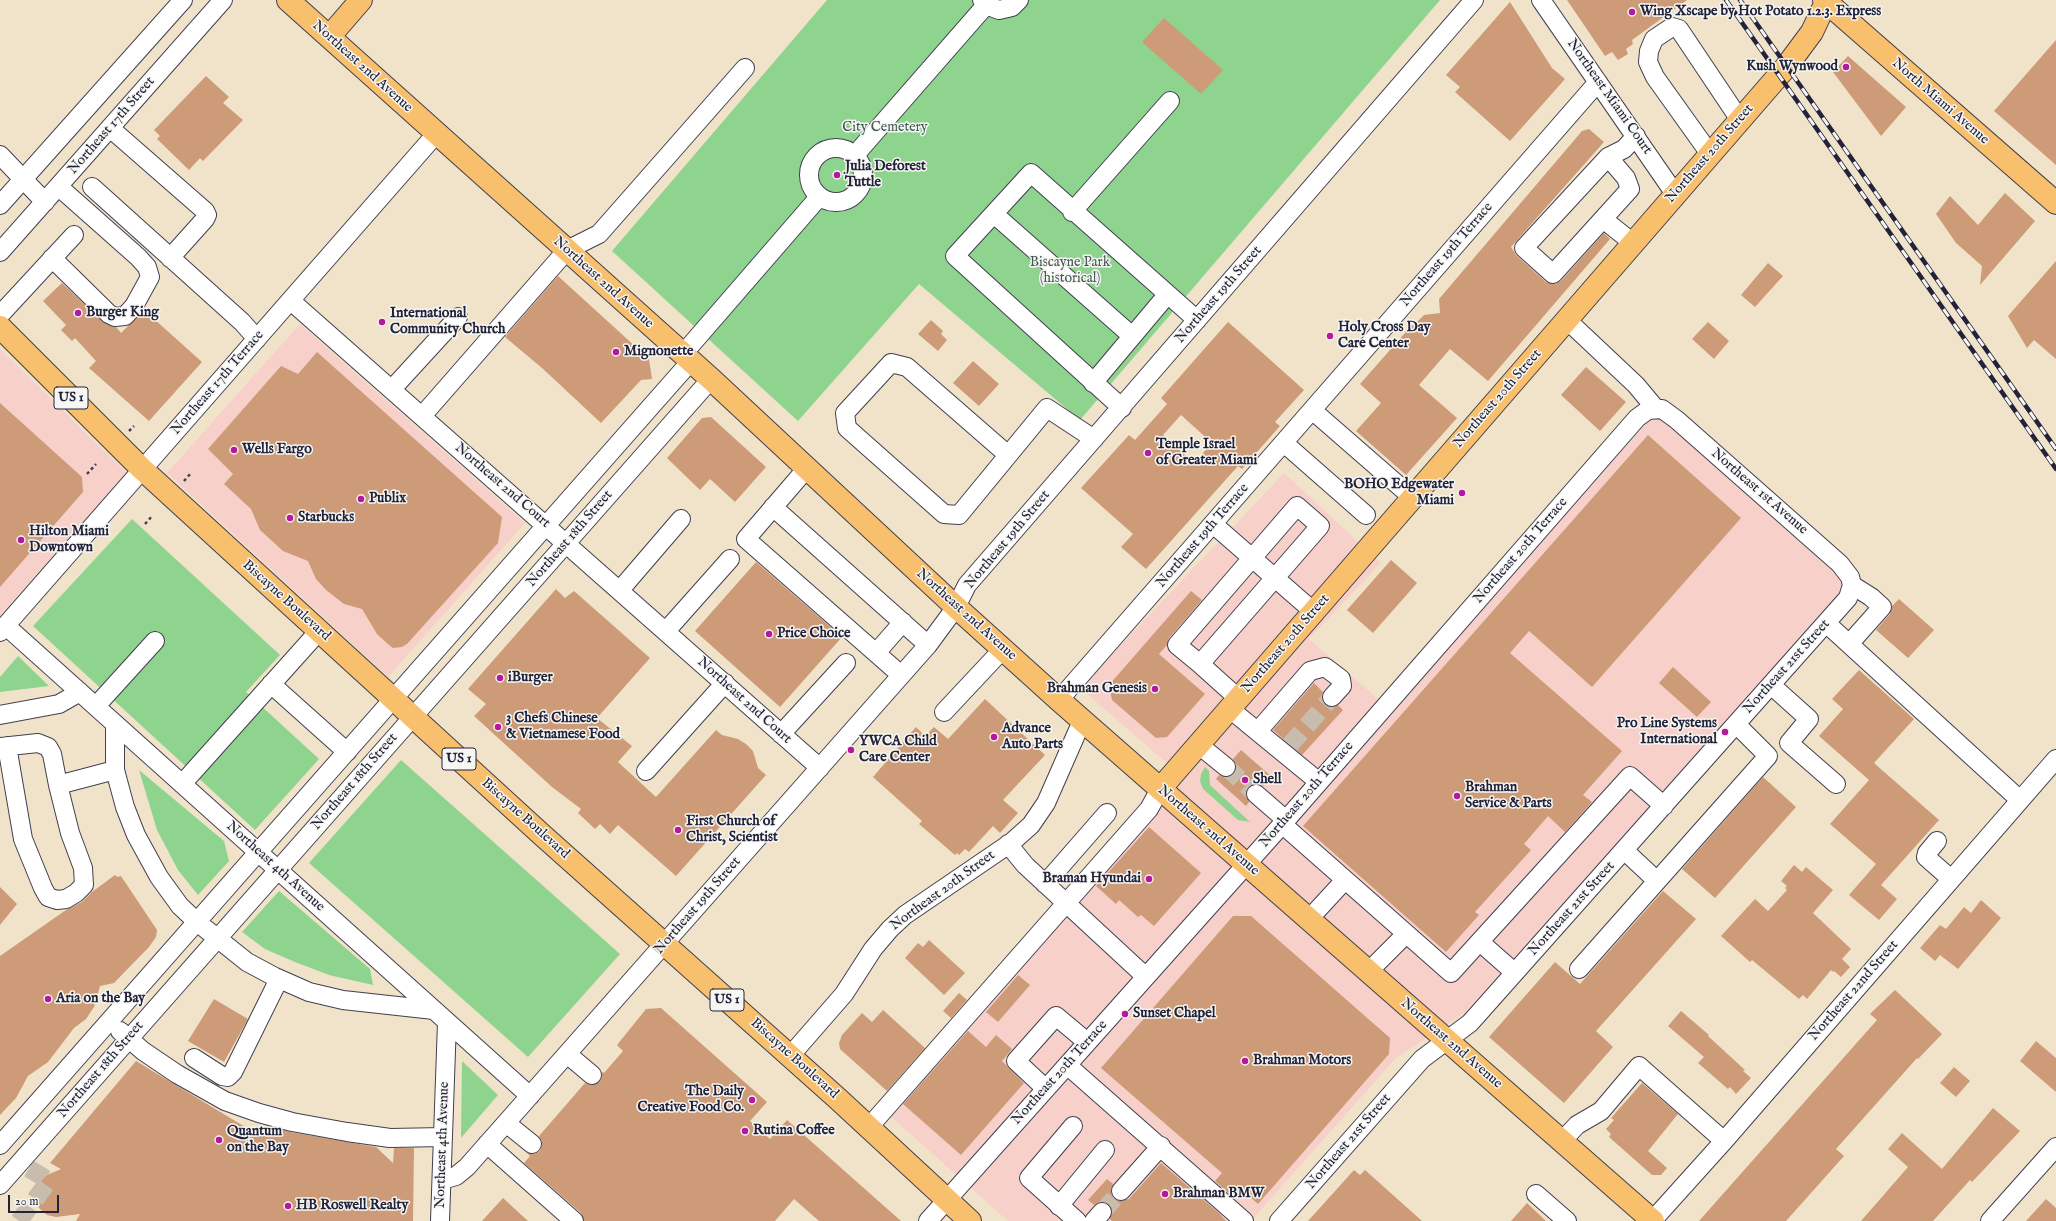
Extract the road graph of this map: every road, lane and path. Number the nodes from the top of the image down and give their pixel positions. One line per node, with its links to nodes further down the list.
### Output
1 (183, 0): 22 (street)
2 (223, 0): 15 (street, Northeast 17th Street)
3 (361, 0): 10 (main road)
4 (1019, 0): 9 (street)
5 (1474, 0): 43 (street, Northeast 19th Street)
6 (1541, 0): 12 (street, Northeast Miami Court)
7 (1825, 1): 14 (main road, Northeast 20th Street); 28 (main road, North Miami Avenue)
8 (294, 2): 10 (main road, Northeast 2nd Avenue)
9 (984, 2): 20 (street)
10 (329, 37): 16 (main road, Northeast 2nd Avenue)
11 (745, 68): 35 (street)
12 (1598, 82): 17 (street, Northeast Miami Court); 54 (street, Northeast 19th Terrace)
13 (1170, 101): 30 (street)
14 (1740, 120): 18 (main road, Northeast 20th Street); 18 (street)
15 (110, 128): 23 (street, Northeast 17th Street); 38 (street)
16 (436, 134): 35 (main road, Northeast 2nd Avenue); 40 (street, Northeast 17th Terrace)
17 (1636, 136): 21 (street); 25 (street, Northeast Miami Court)
18 (1710, 154): 25 (main road, Northeast 20th Street)
19 (0, 155): 22 (street)
20 (856, 155): 26 (street); 26 (street)
21 (1608, 157): 32 (street); 32 (street)
22 (23, 179): 27 (street); 29 (street)
23 (59, 187): 27 (street, Northeast 17th Street); 37 (street)
24 (92, 187): 38 (street)
25 (1675, 194): 34 (main road, Northeast 20th Street)
26 (819, 198): 48 (street, Northeast 18th Street)
27 (45, 202): 36 (street, Northeast 17th Street)
28 (2056, 203)
29 (0, 205)
30 (1072, 212): 31 (street); 39 (street)
31 (994, 214): 46 (street); 50 (street)
32 (1603, 218): 34 (street)
33 (74, 235): 37 (street)
34 (1633, 243): 44 (main road, Northeast 20th Street)
35 (567, 250): 48 (main road, Northeast 2nd Avenue); 55 (street)
36 (0, 252)
37 (52, 258): 41 (street)
38 (170, 258): 47 (street)
39 (1167, 295): 43 (street); 46 (street)
40 (291, 301): 47 (street, Northeast 17th Terrace); 51 (street, Northeast 2nd Court)
41 (0, 315)
42 (458, 317): 51 (street)
43 (1197, 320): 52 (street, Northeast 19th Street)
44 (1567, 320): 53 (street); 67 (main road, Northeast 20th Street)
45 (0, 327): 63 (main road, Biscayne Boulevard / US 1)
46 (1132, 336): 50 (street)
47 (257, 339): 63 (street, Northeast 17th Terrace)
48 (687, 358): 49 (main road, Northeast 2nd Avenue); 74 (street, Northeast 18th Street)
49 (711, 379): 62 (main road, Northeast 2nd Avenue); 75 (street, Northeast 18th Street)
50 (1093, 383): 52 (street)
51 (392, 389): 55 (street, Northeast 2nd Court)
52 (1122, 408): 58 (street, Northeast 19th Street)
53 (1656, 409): 79 (street, Northeast 1st Avenue); 121 (street, Northeast 20th Terrace)
54 (1312, 410): 59 (street, Northeast 19th Terrace); 67 (street)
55 (422, 416): 74 (street, Northeast 2nd Court)
56 (134, 426): 57 (path)
57 (129, 431)
58 (1094, 439): 60 (street); 81 (street, Northeast 19th Street)
59 (1284, 443): 69 (street); 73 (street, Northeast 19th Terrace)
60 (1008, 455): 60 (street)
61 (96, 464): 65 (path)
62 (807, 468): 68 (street); 81 (main road, Northeast 2nd Avenue)
63 (142, 470): 85 (street, Northeast 17th Terrace); 86 (main road, Biscayne Boulevard / US 1)
64 (191, 473): 66 (path)
65 (87, 474)
66 (184, 481)
67 (1412, 498): 82 (main road, Northeast 20th Street)
68 (773, 506): 83 (street); 92 (street)
69 (1366, 515)
70 (153, 516): 72 (path)
71 (681, 518): 80 (street)
72 (146, 524)
73 (1213, 524): 76 (street); 102 (street, Northeast 19th Terrace)
74 (546, 525): 75 (street, Northeast 2nd Court); 101 (street, Northeast 18th Street)
75 (567, 542): 80 (street, Northeast 2nd Court); 107 (street, Northeast 18th Street)
76 (1252, 558): 78 (street); 78 (street); 94 (street)
77 (730, 559): 87 (street)
78 (1275, 577): 82 (street); 94 (street)
79 (1852, 586): 84 (street, Northeast 21st Street); 89 (street)
80 (620, 590): 87 (street, Northeast 2nd Court)
81 (956, 607): 90 (street, Northeast 19th Street); 91 (main road, Northeast 2nd Avenue)
82 (1314, 612): 103 (main road, Northeast 20th Street)
83 (903, 622): 90 (street); 92 (street)
84 (1826, 623): 89 (street); 98 (street, Northeast 21st Street)
85 (3, 629): 99 (street, Northeast 4th Avenue)
86 (319, 631): 97 (street); 101 (main road, Biscayne Boulevard / US 1)
87 (666, 631): 96 (street, Northeast 2nd Court)
88 (155, 641): 104 (street)
89 (1850, 643): 127 (street)
90 (928, 645): 95 (street, Northeast 19th Street)
91 (1003, 649): 102 (main road, Northeast 2nd Avenue); 105 (street)
92 (876, 653): 95 (street)
93 (846, 663): 112 (street)
94 (1200, 664): 103 (street)
95 (901, 675): 118 (street, Northeast 19th Street)
96 (725, 683): 112 (street, Northeast 2nd Court); 120 (street)
97 (271, 684): 115 (street); 122 (street)
98 (1771, 685): 110 (street, Northeast 21st Street); 123 (street)
99 (80, 692): 104 (street, Northeast 4th Avenue); 106 (street)
100 (1332, 697): 111 (street)
101 (393, 699): 107 (main road, Biscayne Boulevard / US 1); 115 (street, Northeast 18th Street)
102 (1059, 700): 108 (main road, Northeast 2nd Avenue)
103 (1235, 704): 111 (street); 113 (main road, Northeast 20th Street)
104 (96, 706): 109 (street, Northeast 4th Avenue)
105 (944, 712)
106 (1, 714)
107 (413, 717): 136 (street, Northeast 18th Street); 147 (main road, Biscayne Boulevard / US 1)
108 (1082, 721): 125 (main road, Northeast 2nd Avenue); 132 (street, Northeast 20th Street)
109 (116, 724): 119 (street); 122 (street, Northeast 4th Avenue)
110 (1736, 724): 128 (street, Northeast 21st Street); 139 (street)
111 (1258, 732): 121 (street)
112 (781, 734): 118 (street, Northeast 2nd Court)
113 (1199, 745): 117 (street); 125 (main road, Northeast 20th Street)
114 (4, 747): 124 (street); 124 (street)
115 (347, 752): 134 (street, Northeast 18th Street)
116 (2056, 759): 127 (street, Northeast 22nd Street)
117 (1226, 767)
118 (820, 768): 147 (street, Northeast 19th Street)
119 (115, 770): 124 (street); 143 (street)
120 (646, 771)
121 (1319, 782): 130 (street, Northeast 20th Terrace)
122 (182, 784): 134 (street, Northeast 4th Avenue)
123 (1836, 784)
124 (58, 785)
125 (1160, 789): 135 (main road, Northeast 2nd Avenue); 141 (street)
126 (1256, 794): 130 (street)
127 (2020, 800): 137 (street, Northeast 22nd Street)
128 (1664, 806): 133 (street, Northeast 21st Street); 146 (street)
129 (1107, 813): 140 (street)
130 (1284, 822): 135 (street, Northeast 20th Terrace); 138 (street)
131 (1937, 841): 137 (street)
132 (1008, 844): 140 (street); 160 (street, Northeast 20th Street)
133 (1624, 850): 139 (street); 150 (street, Northeast 21st Street)
134 (258, 853): 136 (street, Northeast 4th Avenue); 143 (street, Northeast 18th Street)
135 (1246, 864): 142 (main road, Northeast 2nd Avenue); 151 (street, Northeast 20th Terrace)
136 (278, 870): 145 (street, Northeast 18th Street); 153 (street, Northeast 4th Avenue)
137 (1951, 879): 171 (street, Northeast 22nd Street)
138 (1345, 880): 142 (street); 144 (street)
139 (1657, 881): 148 (street)
140 (1045, 884): 141 (street)
141 (1066, 903): 151 (street); 168 (street)
142 (1309, 919): 149 (main road, Northeast 2nd Avenue)
143 (197, 922): 145 (street); 154 (street, Northeast 18th Street)
144 (1406, 934): 146 (street); 149 (street)
145 (217, 939): 152 (street); 156 (street, Northeast 18th Street)
146 (1481, 943): 150 (street)
147 (665, 944): 159 (street, Northeast 19th Street); 160 (main road, Biscayne Boulevard / US 1)
148 (1579, 969)
149 (1368, 972): 157 (main road, Northeast 2nd Avenue)
150 (1514, 972): 157 (street, Northeast 21st Street)
151 (1146, 977): 158 (street, Northeast 20th Terrace)
152 (279, 979): 153 (street); 161 (street)
153 (434, 1010): 155 (street, Northeast 4th Avenue)
154 (110, 1021): 156 (street); 174 (street, Northeast 18th Street)
155 (447, 1022): 165 (street, Northeast 4th Avenue); 169 (street, Northeast 4th Avenue)
156 (129, 1040): 169 (street); 179 (street, Northeast 18th Street)
157 (1447, 1041): 170 (main road, Northeast 2nd Avenue); 190 (street, Northeast 21st Street)
158 (1087, 1042): 162 (street, Northeast 20th Terrace); 164 (street)
159 (567, 1054): 163 (street); 165 (street, Northeast 19th Street)
160 (790, 1056): 168 (main road, Biscayne Boulevard / US 1)
161 (194, 1058)
162 (1067, 1065): 164 (street, Northeast 20th Terrace); 175 (street)
163 (592, 1076)
164 (1046, 1089): 182 (street, Northeast 20th Terrace)
165 (530, 1096): 166 (street, Northeast 19th Street)
166 (506, 1123): 172 (street, Northeast 19th Street); 173 (street)
167 (1073, 1126): 183 (street)
168 (869, 1127): 182 (main road, Biscayne Boulevard / US 1)
169 (443, 1138): 178 (street, Northeast 4th Avenue)
170 (1562, 1141): 171 (street); 192 (main road, Northeast 2nd Avenue)
171 (1724, 1142): 192 (street, Northeast 22nd Street)
172 (487, 1144): 178 (street, Northeast 19th Street); 185 (street)
173 (532, 1144)
174 (0, 1145)
175 (1161, 1146): 180 (street); 189 (street)
176 (2056, 1146): 193 (street)
177 (1105, 1150): 183 (street)
178 (442, 1180): 184 (street, Northeast 4th Avenue)
179 (0, 1185)
180 (1121, 1191)
181 (1536, 1194): 191 (street)
182 (947, 1200): 186 (street, Northeast 20th Terrace); 187 (main road, Biscayne Boulevard / US 1)
183 (1060, 1206): 188 (street)
184 (440, 1221)
185 (574, 1221)
186 (928, 1221)
187 (970, 1221)
188 (1077, 1221)
189 (1244, 1221)
190 (1279, 1221)
191 (1567, 1221)
192 (1652, 1221)
193 (1990, 1221)

